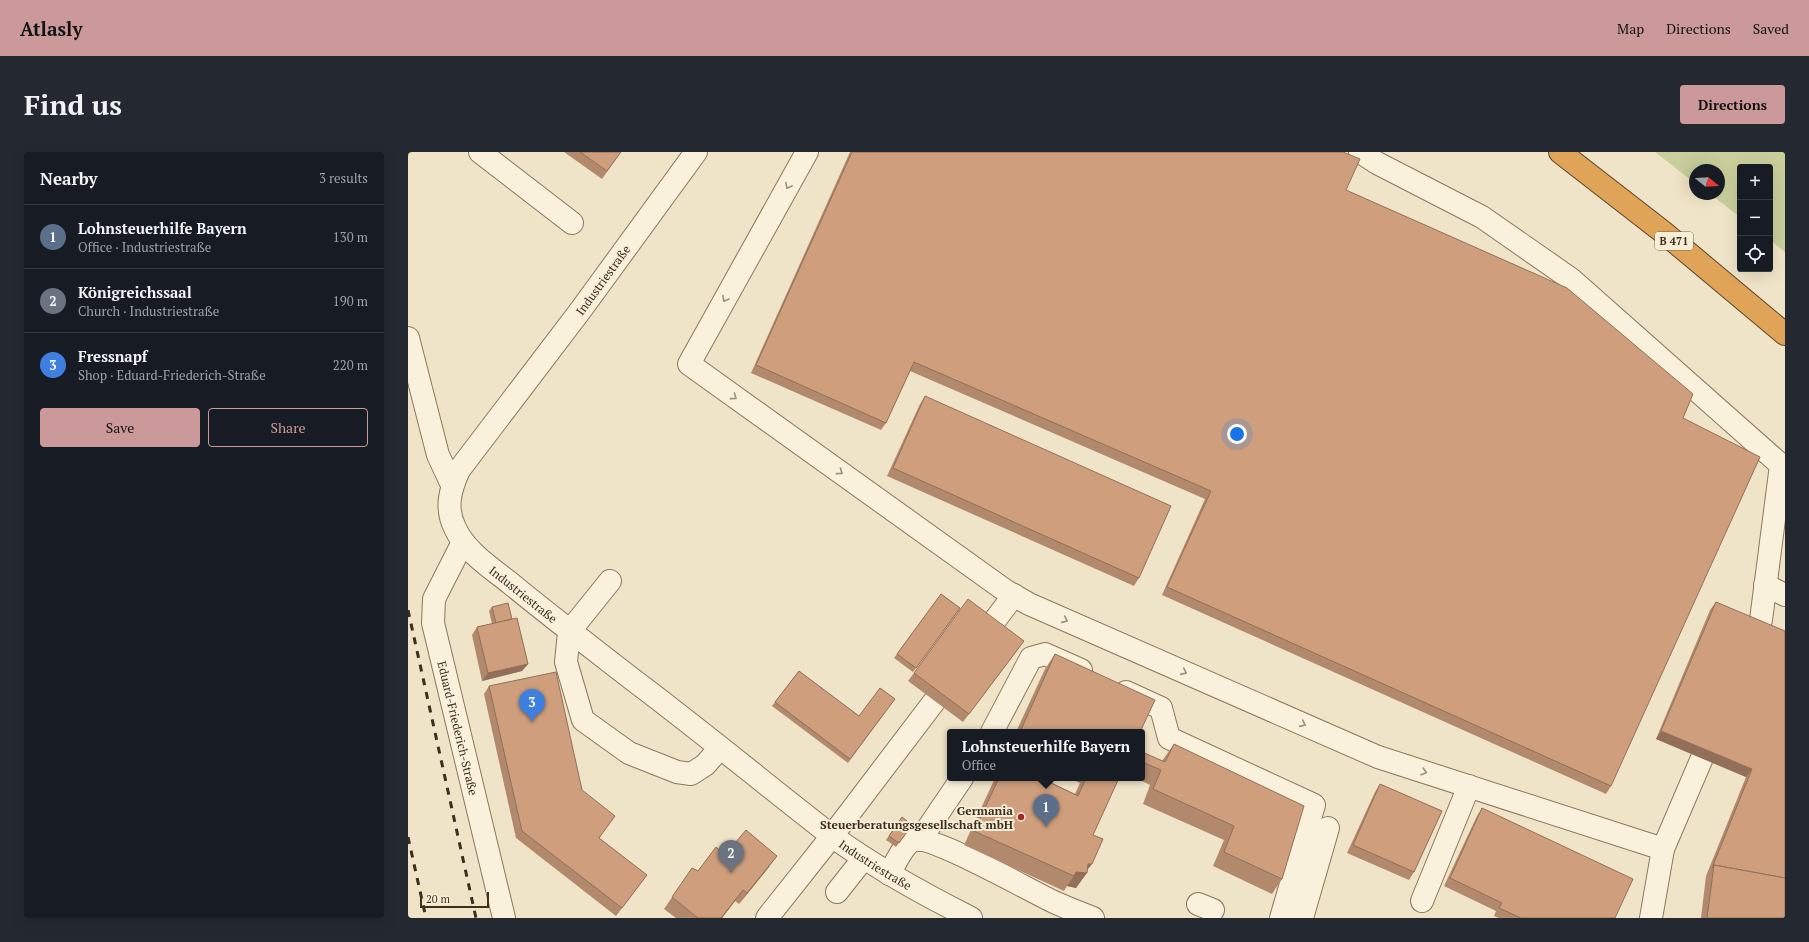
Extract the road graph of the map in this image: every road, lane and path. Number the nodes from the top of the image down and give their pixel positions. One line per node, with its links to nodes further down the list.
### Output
1 (480, 152): 6 (street)
2 (696, 152): 9 (street, Industriestraße)
3 (807, 152): 13 (street, one-way to 13)
4 (1360, 152): 12 (street)
5 (1560, 152): 7 (highway, B 471)
6 (572, 223)
7 (1785, 334)
8 (408, 338): 9 (street)
9 (452, 485): 10 (street, Industriestraße)
10 (463, 542): 15 (street, Industriestraße); 30 (street, Eduard-Friederich-Straße)
11 (610, 581): 15 (street)
12 (1766, 585): 14 (street); 16 (street)
13 (1014, 595): 21 (street, one-way to 21); 23 (street)
14 (1785, 595)
15 (569, 632): 19 (street, Industriestraße); 19 (street)
16 (1739, 670)
17 (1721, 713): 25 (street)
18 (994, 729): 34 (street)
19 (720, 748): 23 (street, Industriestraße)
20 (960, 781): 24 (street)
21 (1469, 786): 25 (street); 29 (street)
22 (1328, 828): 35 (street)
23 (832, 836): 26 (street, Industriestraße); 31 (street)
24 (920, 840): 27 (street); 33 (street)
25 (1662, 849): 36 (street)
26 (862, 859): 27 (street, Industriestraße); 28 (street)
27 (890, 874): 32 (street, Industriestraße)
28 (837, 892)
29 (1422, 901)
30 (504, 918)
31 (767, 918)
32 (971, 918)
33 (1093, 918)
34 (1281, 918)
35 (1302, 918)
36 (1651, 918)

